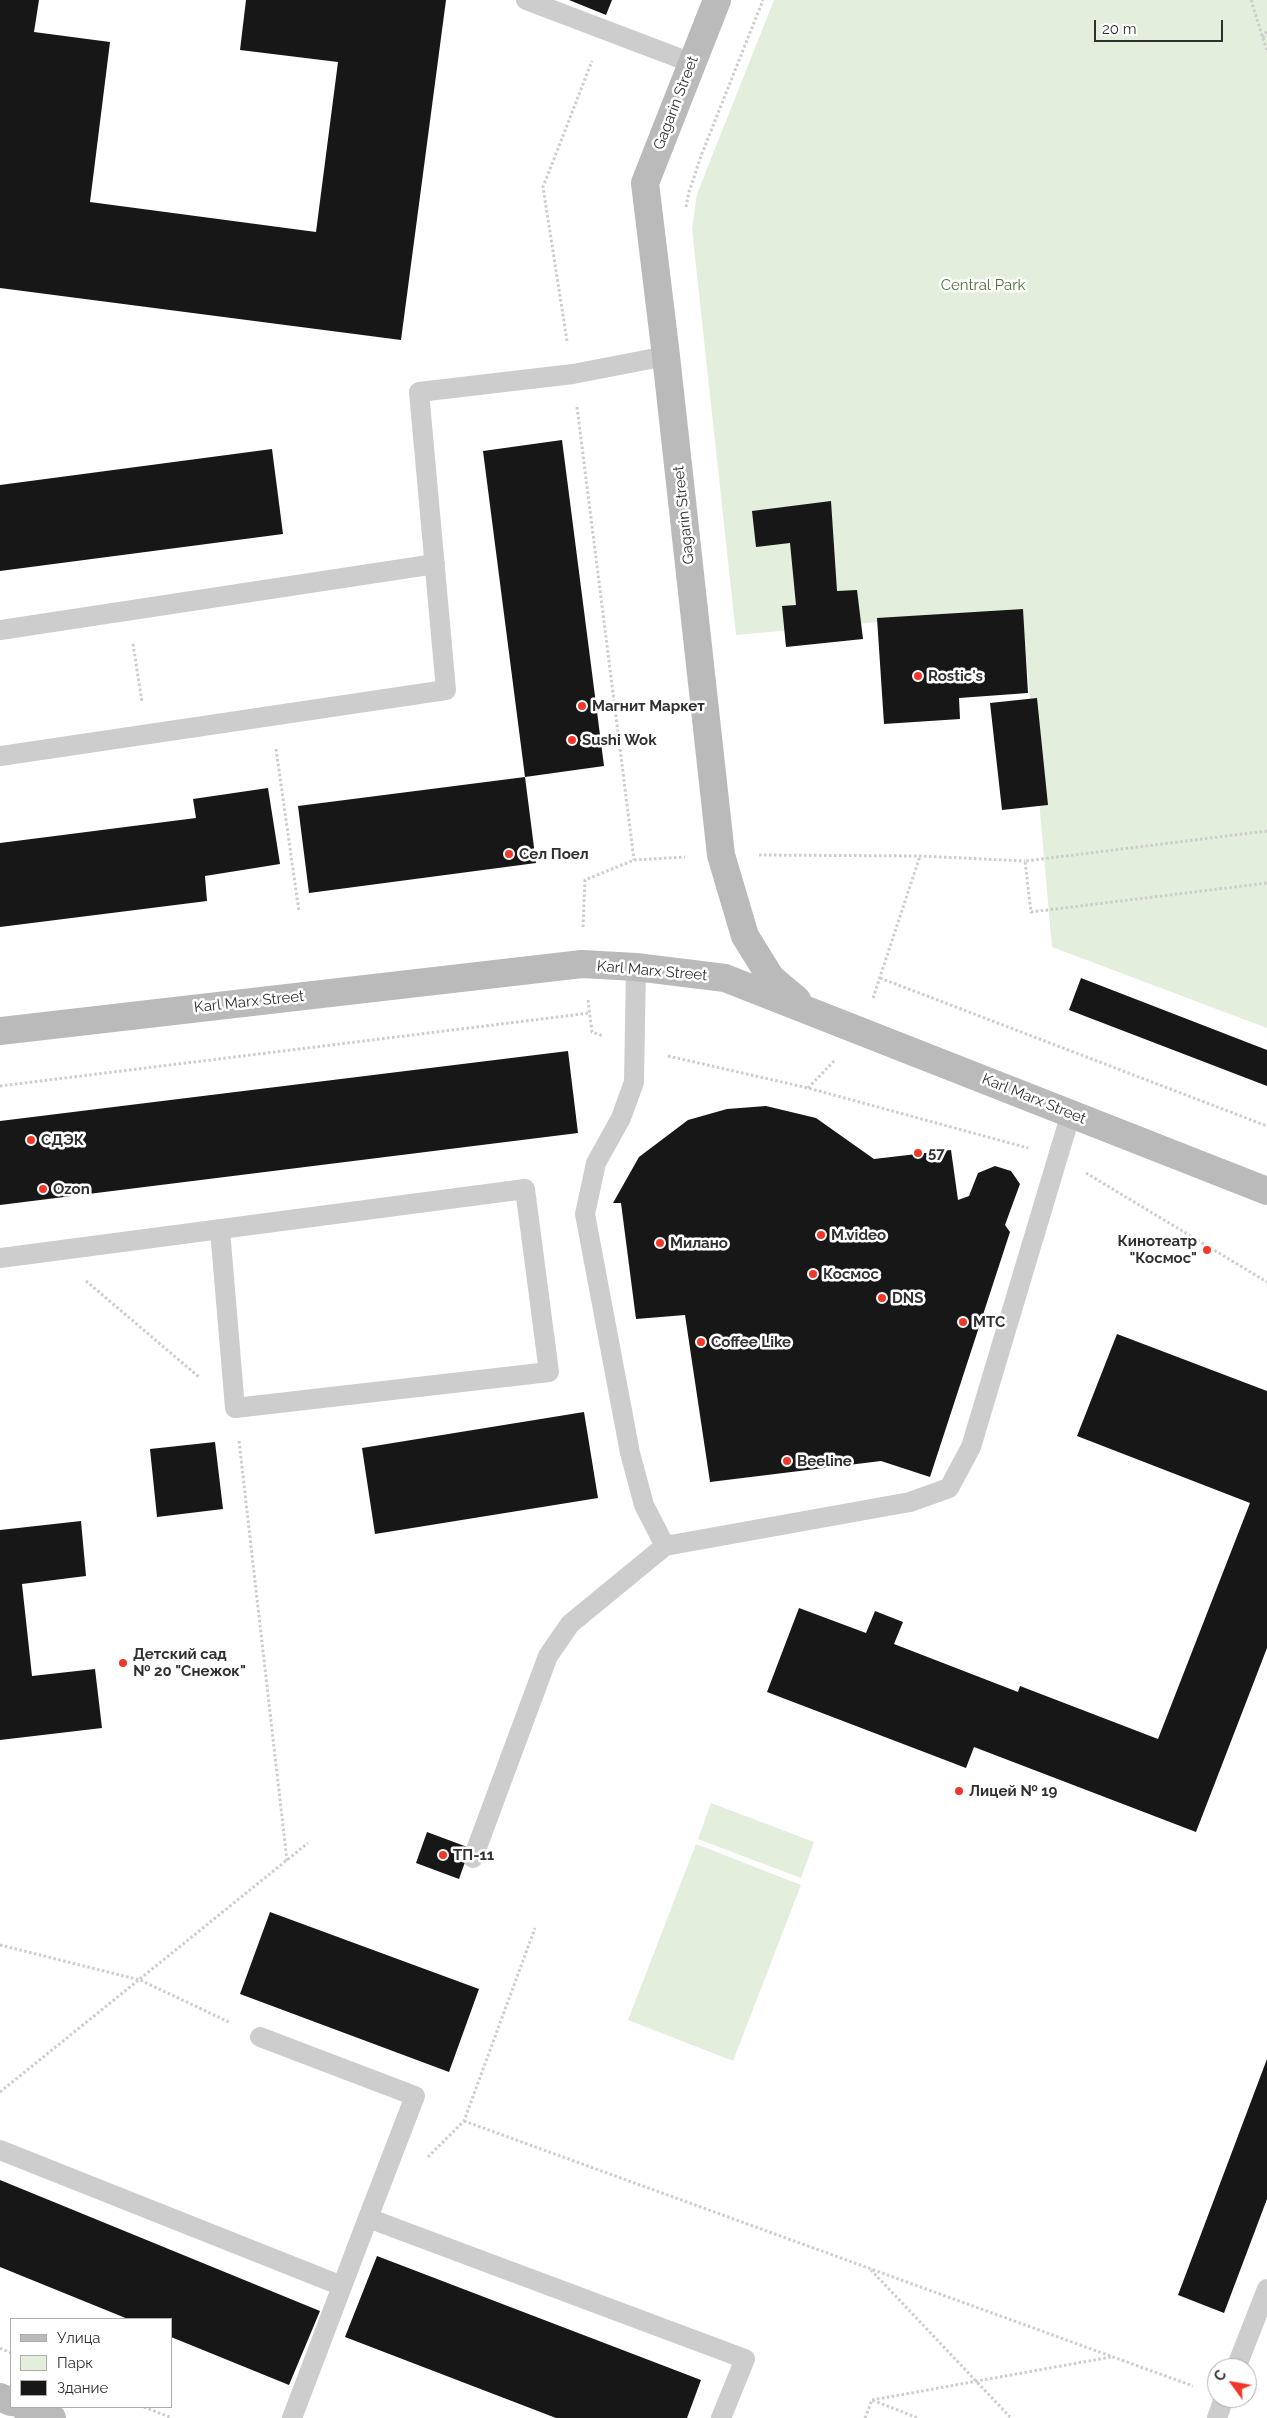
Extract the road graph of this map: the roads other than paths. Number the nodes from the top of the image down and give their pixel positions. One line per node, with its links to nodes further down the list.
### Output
1 (526, 0): 3 (lane)
2 (717, 0): 3 (main road, Gagarin Street)
3 (692, 63): 4 (main road, Gagarin Street)
4 (666, 356): 5 (lane); 9 (main road, Gagarin Street)
5 (434, 564): 6 (lane); 7 (lane)
6 (0, 630)
7 (0, 756)
8 (636, 966): 9 (main road, Karl Marx Street); 10 (main road, Karl Marx Street); 15 (lane)
9 (813, 1013): 11 (main road, Karl Marx Street)
10 (0, 1031)
11 (1071, 1113): 12 (main road, Karl Marx Street); 15 (lane)
12 (1267, 1191)
13 (220, 1230): 13 (lane); 14 (lane)
14 (0, 1258)
15 (665, 1546): 16 (lane)
16 (473, 1858)
17 (260, 2037): 19 (lane)
18 (0, 2150): 20 (lane)
19 (368, 2218): 20 (lane); 26 (lane)
20 (342, 2286): 25 (lane)
21 (1267, 2289): 22 (lane)
22 (1240, 2358)
23 (27, 2408): 24 (main road)
24 (52, 2418)
25 (292, 2418)
26 (721, 2418)

